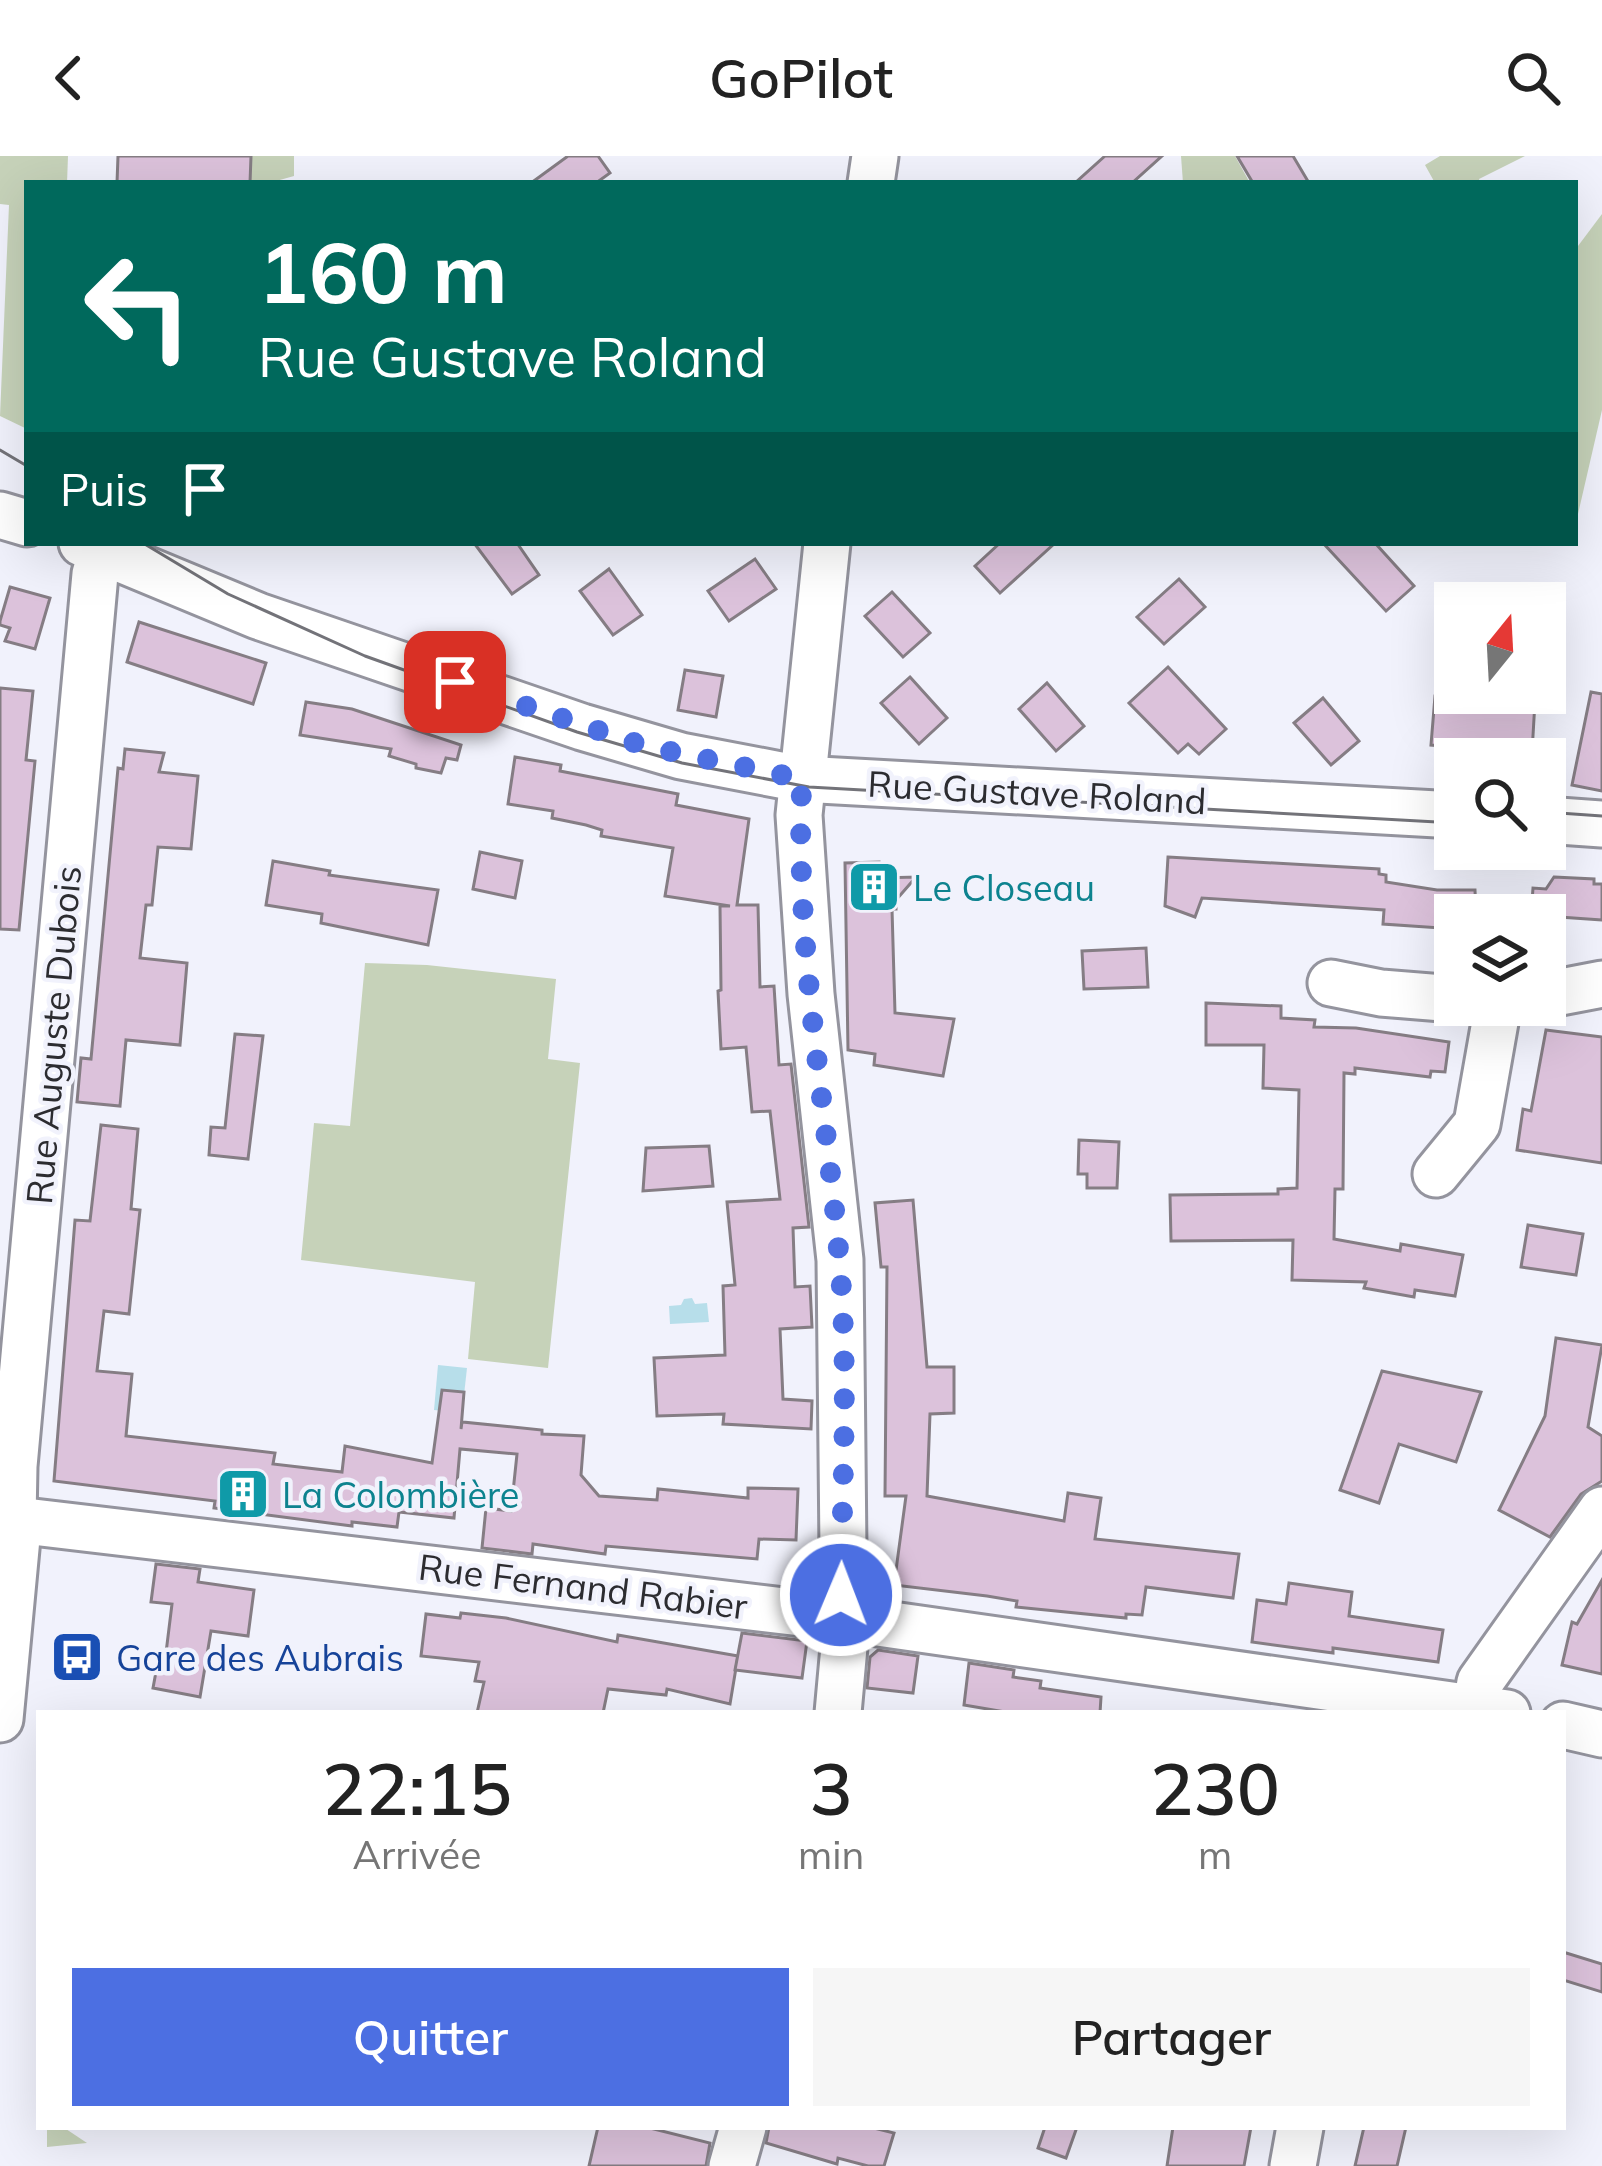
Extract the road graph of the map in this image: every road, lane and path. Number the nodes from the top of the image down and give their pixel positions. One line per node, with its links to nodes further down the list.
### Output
1 (827, 546): 3 (street)
2 (92, 547): 3 (street, Rue Gustave Roland); 14 (street, Rue Auguste Dubois)
3 (802, 779): 4 (street, Rue Gustave Roland); 15 (street)
4 (1434, 814)
5 (1566, 821): 6 (street)
6 (1602, 824)
7 (1331, 983): 10 (street)
8 (1602, 984): 9 (street)
9 (1566, 991)
10 (1434, 997)
11 (1494, 1026): 12 (street)
12 (1436, 1174)
13 (1602, 1510): 16 (street)
14 (6, 1518): 15 (street, Rue Fernand Rabier); 18 (street, Rue Auguste Dubois)
15 (843, 1618): 16 (street, Rue Fernand Rabier); 17 (street)
16 (1471, 1709)
17 (838, 1710)
18 (0, 1719)
19 (1566, 1726): 20 (street)
20 (1602, 1734)
21 (742, 2130): 23 (street)
22 (1299, 2130): 24 (street)
23 (732, 2166)
24 (1293, 2166)

